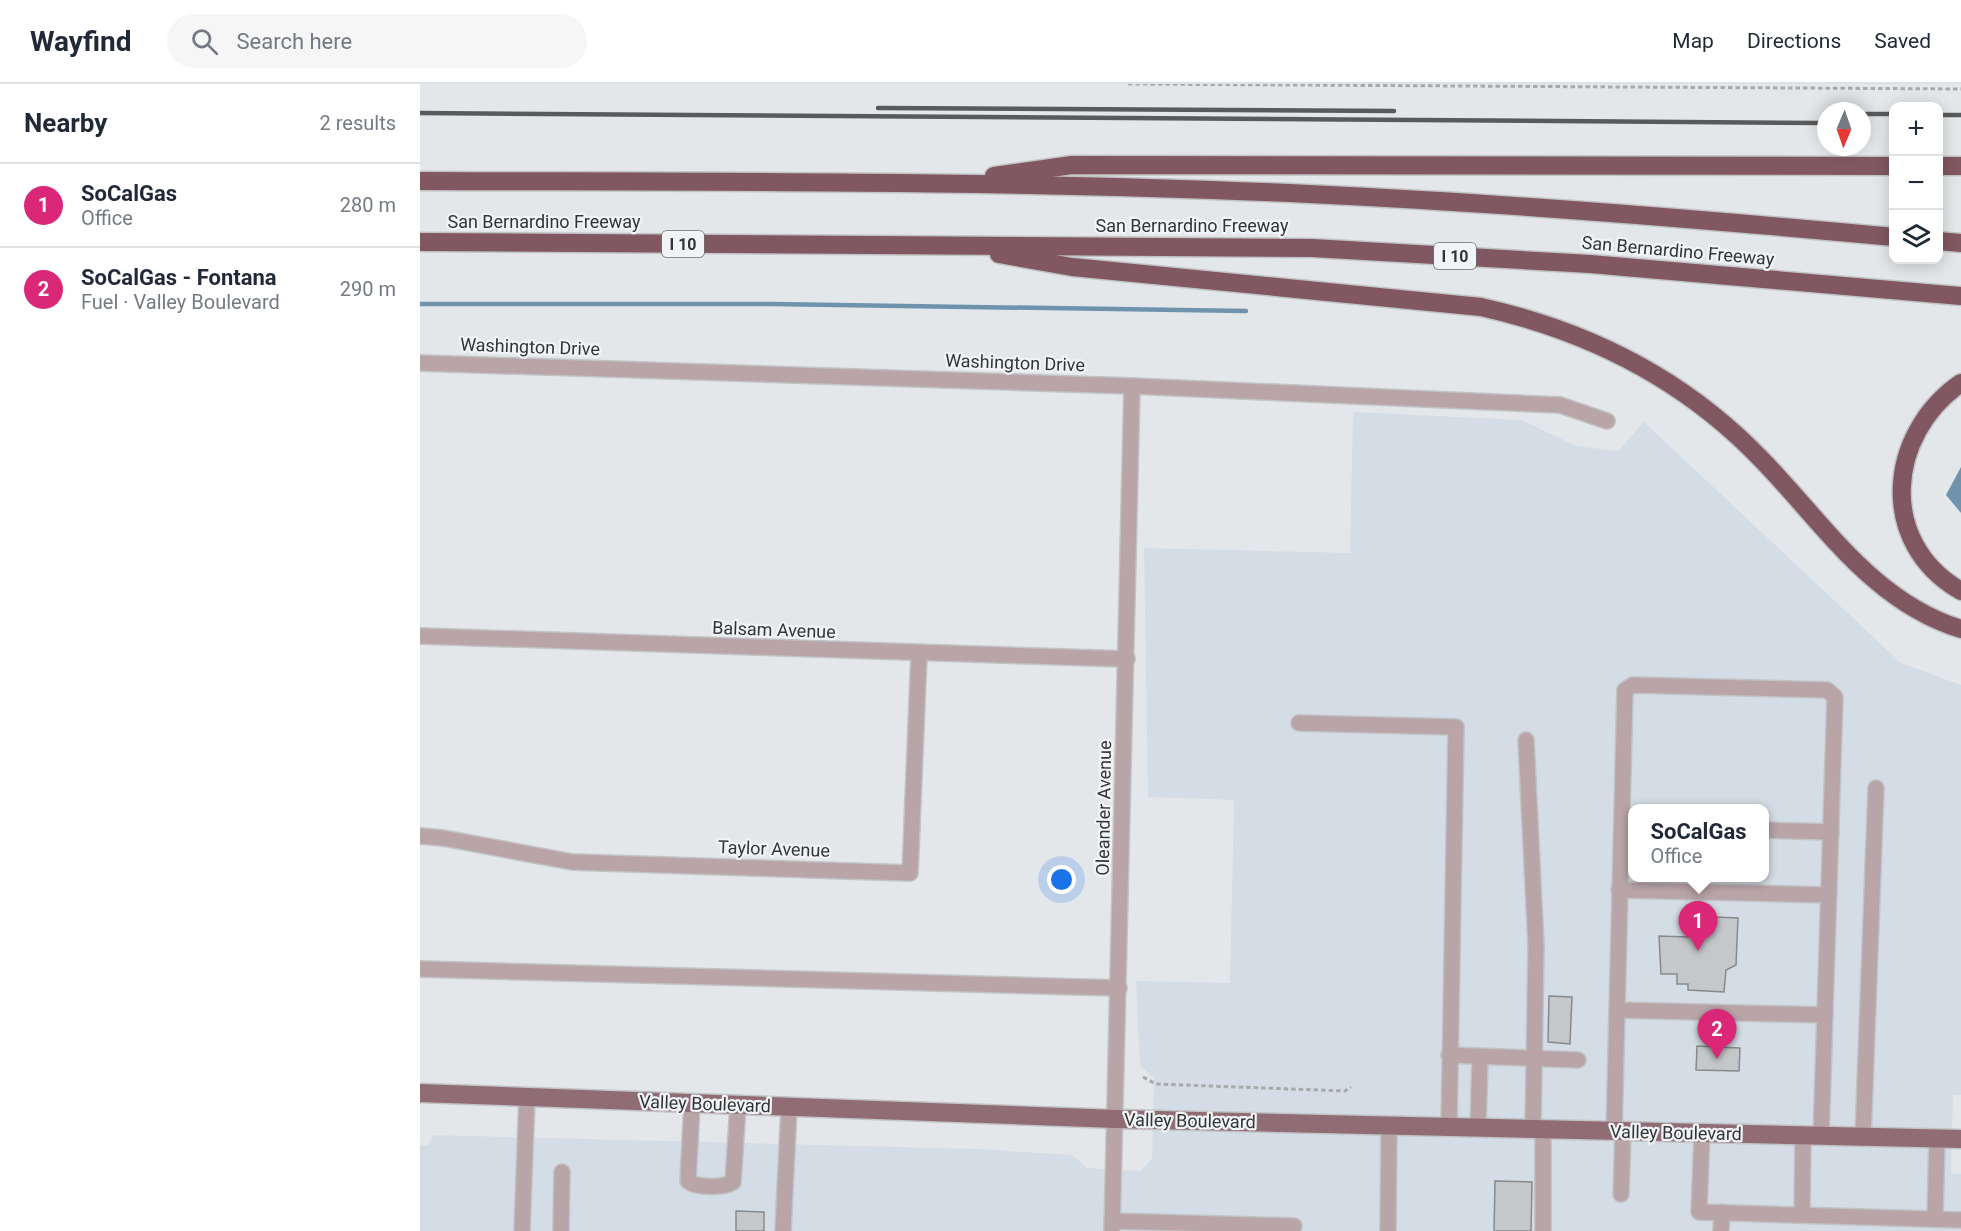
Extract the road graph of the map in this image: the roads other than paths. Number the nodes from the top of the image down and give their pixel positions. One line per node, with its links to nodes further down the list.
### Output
1 (1889, 166): 5 (highway)
2 (1943, 166): 3 (highway)
3 (1961, 166)
4 (420, 181): 5 (highway, San Bernardino Freeway)
5 (945, 183): 6 (highway, San Bernardino Freeway)
6 (1889, 237)
7 (1943, 241): 9 (highway)
8 (420, 242): 10 (highway, San Bernardino Freeway / I 10)
9 (1961, 243)
10 (947, 245): 11 (highway, San Bernardino Freeway / I 10); 17 (highway)
11 (1961, 296)
12 (420, 363): 14 (street, Washington Drive)
13 (1961, 383): 16 (highway)
14 (1132, 386): 15 (street, Washington Drive); 20 (street, Oleander Avenue)
15 (1607, 421)
16 (1961, 591)
17 (1961, 629)
18 (420, 636): 19 (street, Balsam Avenue)
19 (919, 654): 20 (street, Balsam Avenue); 27 (street, Taylor Avenue)
20 (1127, 659): 31 (street, Oleander Avenue)
21 (1299, 723): 34 (street)
22 (1526, 740): 36 (street)
23 (1876, 788): 51 (street)
24 (1626, 827): 26 (street); 28 (street)
25 (1769, 830): 26 (street)
26 (1831, 832): 29 (street)
27 (420, 836)
28 (1619, 890): 29 (street); 32 (street)
29 (1829, 895): 33 (street)
30 (420, 969): 31 (street)
31 (1119, 988): 43 (street, Oleander Avenue)
32 (1617, 1010): 33 (street); 48 (street)
33 (1825, 1015): 50 (street)
34 (1449, 1055): 35 (street); 45 (street)
35 (1480, 1057): 36 (street); 46 (street)
36 (1534, 1060): 37 (street); 47 (street)
37 (1578, 1060)
38 (420, 1093): 39 (main road, Valley Boulevard)
39 (527, 1097): 40 (main road, Valley Boulevard); 63 (street)
40 (692, 1103): 41 (main road, Valley Boulevard); 41 (street)
41 (738, 1105): 42 (main road, Valley Boulevard)
42 (789, 1107): 43 (main road, Valley Boulevard); 65 (street)
43 (1116, 1119): 44 (main road, Valley Boulevard); 61 (street, Oleander Avenue)
44 (1389, 1126): 45 (main road, Valley Boulevard); 66 (street)
45 (1449, 1128): 46 (main road, Valley Boulevard)
46 (1478, 1128): 47 (main road, Valley Boulevard)
47 (1538, 1130): 48 (main road, Valley Boulevard); 67 (street)
48 (1618, 1132): 49 (main road, Valley Boulevard); 55 (street)
49 (1702, 1134): 50 (main road, Valley Boulevard); 56 (street)
50 (1812, 1136): 51 (main road, Valley Boulevard); 57 (street)
51 (1863, 1138): 52 (main road, Valley Boulevard)
52 (1937, 1138): 53 (main road, Valley Boulevard); 58 (street)
53 (1961, 1139)
54 (562, 1172): 64 (street)
55 (1621, 1194)
56 (1722, 1212): 57 (street); 68 (street)
57 (1802, 1215): 60 (street)
58 (1935, 1219): 59 (street); 60 (street)
59 (1961, 1220)
60 (1848, 1224)
61 (1112, 1226): 62 (street)
62 (1294, 1226)
63 (522, 1231)
64 (561, 1231)
65 (783, 1231)
66 (1388, 1231)
67 (1543, 1231)
68 (1721, 1231)

